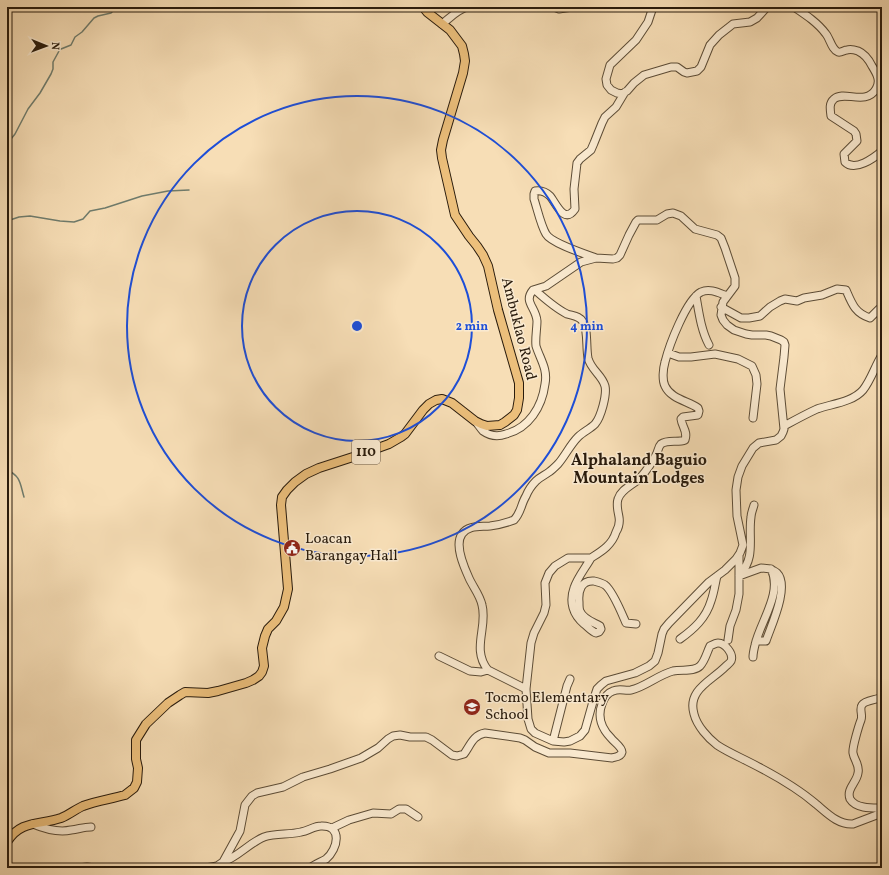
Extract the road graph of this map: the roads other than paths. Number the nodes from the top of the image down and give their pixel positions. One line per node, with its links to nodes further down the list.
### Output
1 (467, 7): 8 (street)
2 (554, 7): 3 (street)
3 (572, 7)
4 (653, 7): 9 (street)
5 (767, 7): 9 (street)
6 (794, 7): 10 (street)
7 (427, 9): 8 (main road, Ambuklao Road / 110)
8 (442, 24): 23 (main road, Ambuklao Road / 110)
9 (624, 92): 11 (street)
10 (882, 151)
11 (596, 258): 12 (street); 16 (street)
12 (546, 286): 13 (street); 14 (street)
13 (533, 290): 14 (street); 23 (street)
14 (542, 296): 35 (street)
15 (696, 296): 16 (street); 19 (street); 20 (street)
16 (727, 296): 17 (street)
17 (721, 307): 18 (street); 24 (street)
18 (882, 308)
19 (709, 345)
20 (668, 353): 22 (street); 27 (street)
21 (882, 354): 24 (street)
22 (753, 418)
23 (475, 421): 43 (main road, Ambuklao Road / 110)
24 (784, 426): 26 (street)
25 (754, 505): 29 (street)
26 (739, 555): 28 (street); 29 (street)
27 (591, 558): 30 (street); 37 (street)
28 (717, 576): 31 (street); 39 (street)
29 (739, 576): 32 (street); 34 (street)
30 (636, 624)
31 (680, 639)
32 (728, 640)
33 (439, 656): 35 (street)
34 (753, 658)
35 (488, 670): 37 (street)
36 (570, 679): 39 (street)
37 (526, 689): 39 (street)
38 (882, 697): 40 (street)
39 (553, 741)
40 (882, 808)
41 (882, 813): 47 (street)
42 (418, 817): 45 (street)
43 (33, 824): 44 (street); 46 (main road, Ambuklao Road / 110)
44 (91, 827)
45 (332, 828): 47 (street); 51 (street)
46 (7, 842)
47 (223, 862): 50 (street)
48 (78, 868): 49 (street)
49 (95, 868)
50 (206, 868)
51 (310, 868)

